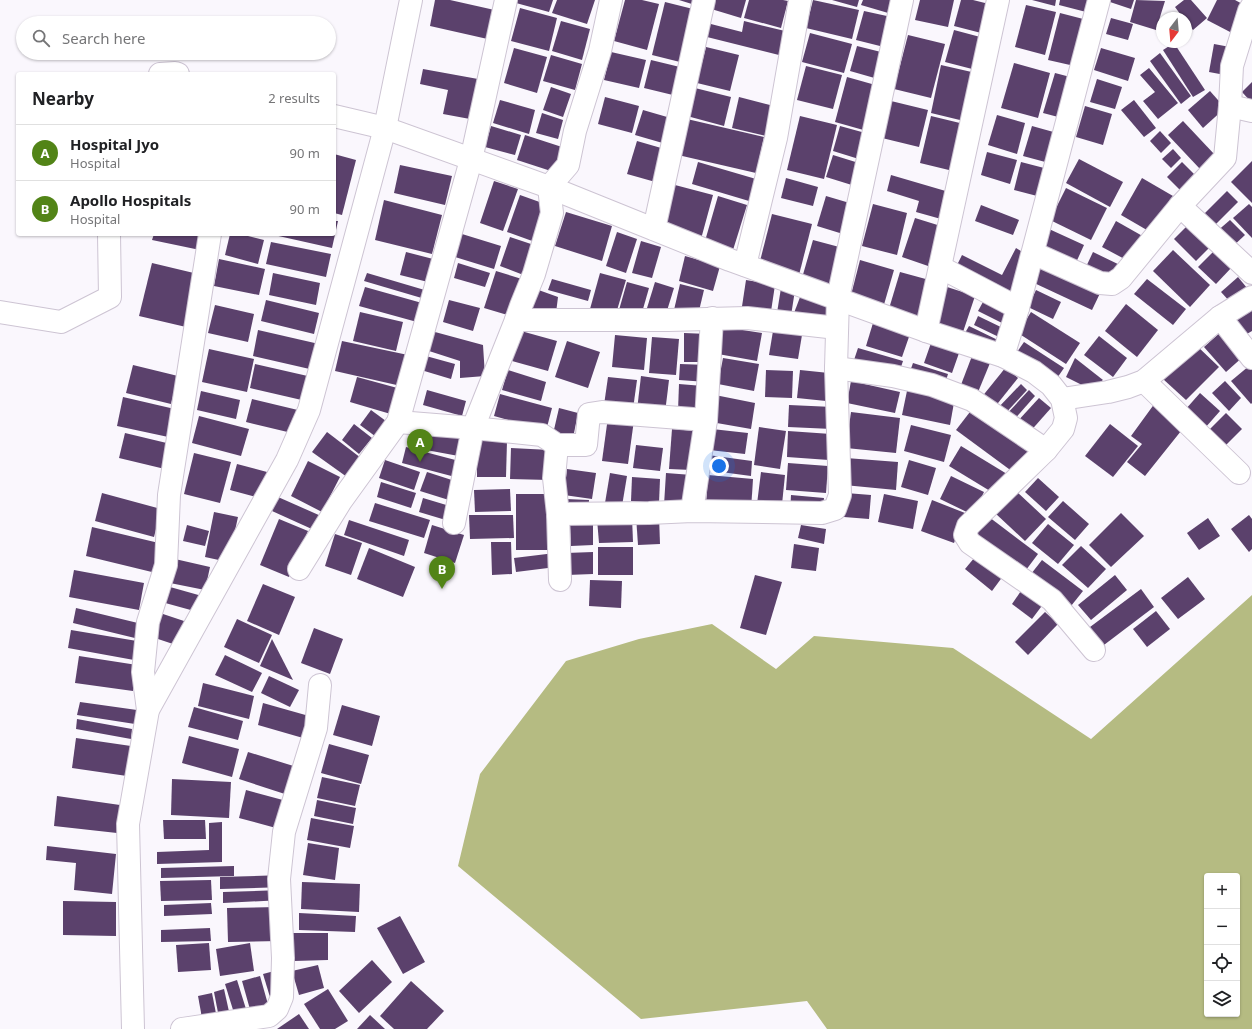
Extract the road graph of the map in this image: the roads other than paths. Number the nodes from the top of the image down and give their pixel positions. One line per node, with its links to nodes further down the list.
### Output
1 (411, 0): 13 (street)
2 (506, 0): 14 (street)
3 (611, 0): 15 (street)
4 (704, 0): 17 (street)
5 (800, 0): 21 (street)
6 (902, 0): 25 (street)
7 (998, 0): 22 (street)
8 (1099, 0): 20 (street)
9 (1252, 6): 10 (street)
10 (1230, 106): 11 (street); 16 (street)
11 (1252, 111)
12 (336, 116): 13 (street)
13 (384, 128): 14 (street); 51 (street)
14 (471, 160): 15 (street); 39 (street)
15 (549, 187): 17 (street); 30 (street)
16 (1180, 206): 20 (street); 23 (street)
17 (654, 229): 21 (street)
18 (109, 236): 27 (street)
19 (210, 236): 51 (street)
20 (1033, 253): 26 (street)
21 (745, 265): 25 (street)
22 (940, 267): 26 (street); 32 (street)
23 (1252, 273)
24 (1252, 297): 28 (street)
25 (838, 298): 31 (street); 32 (street)
26 (1018, 308): 33 (street)
27 (0, 312)
28 (1220, 317): 34 (street); 36 (street)
29 (712, 318): 30 (street); 31 (street); 38 (street)
30 (516, 320): 40 (street)
31 (837, 328): 35 (street)
32 (926, 331): 33 (street)
33 (1003, 356): 37 (street)
34 (1252, 358)
35 (836, 368): 42 (street); 44 (street)
36 (1144, 381): 37 (street); 43 (street)
37 (1062, 399): 42 (street)
38 (706, 420): 41 (street); 44 (street)
39 (398, 422): 40 (street); 47 (street)
40 (473, 428): 41 (street); 46 (street)
41 (557, 445): 45 (street)
42 (1046, 450): 49 (street)
43 (1239, 473)
44 (692, 511): 45 (street)
45 (558, 514): 48 (street)
46 (454, 522)
47 (299, 569)
48 (560, 580)
49 (1094, 650)
50 (320, 685): 53 (street)
51 (148, 710): 52 (street)
52 (133, 1029)
53 (182, 1029)

